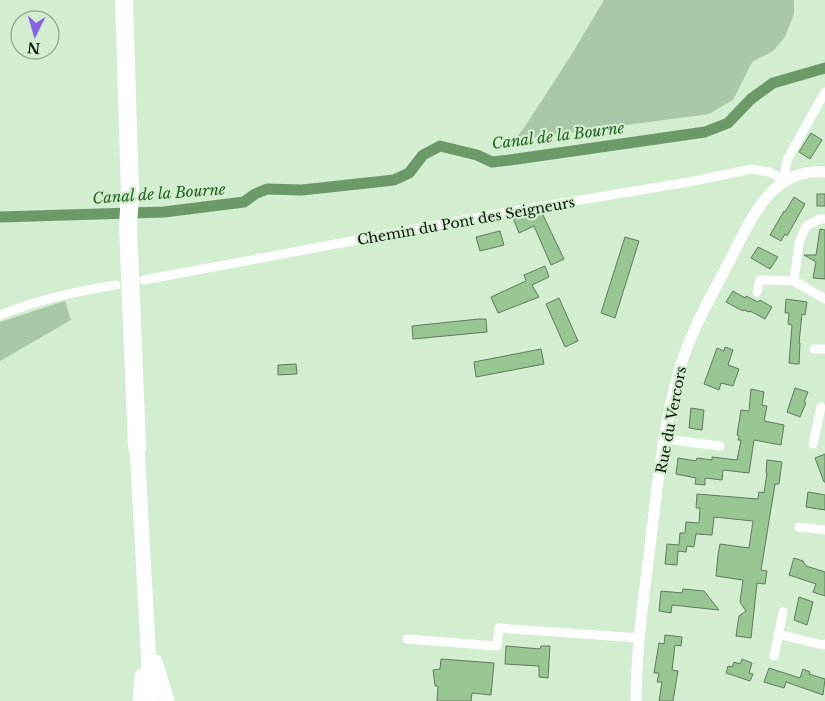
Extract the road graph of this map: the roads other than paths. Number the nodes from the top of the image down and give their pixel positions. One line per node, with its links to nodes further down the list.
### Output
1 (120, 2): 19 (highway)
2 (825, 92): 4 (street)
3 (825, 172): 4 (street, Rue du Vercors)
4 (786, 180): 6 (street, Chemin du Pont des Seigneurs); 16 (street, Rue du Vercors)
5 (825, 219): 7 (street)
6 (144, 280)
7 (794, 281): 9 (street); 10 (street)
8 (116, 284): 11 (street)
9 (757, 292)
10 (825, 299)
11 (0, 315)
12 (814, 348): 13 (street)
13 (825, 348)
14 (821, 407): 15 (street)
15 (821, 432): 17 (street)
16 (664, 439): 18 (street); 25 (street, Rue du Vercors)
17 (813, 444)
18 (720, 446)
19 (137, 447): 22 (highway)
20 (799, 527): 21 (street)
21 (825, 530)
22 (146, 609): 29 (highway); 30 (highway); 31 (highway)
23 (782, 612): 24 (street)
24 (778, 634): 27 (street); 28 (street)
25 (640, 638): 26 (street); 32 (street, Rue du Vercors)
26 (407, 639)
27 (825, 644)
28 (774, 656)
29 (140, 701)
30 (152, 701)
31 (167, 701)
32 (636, 701)

